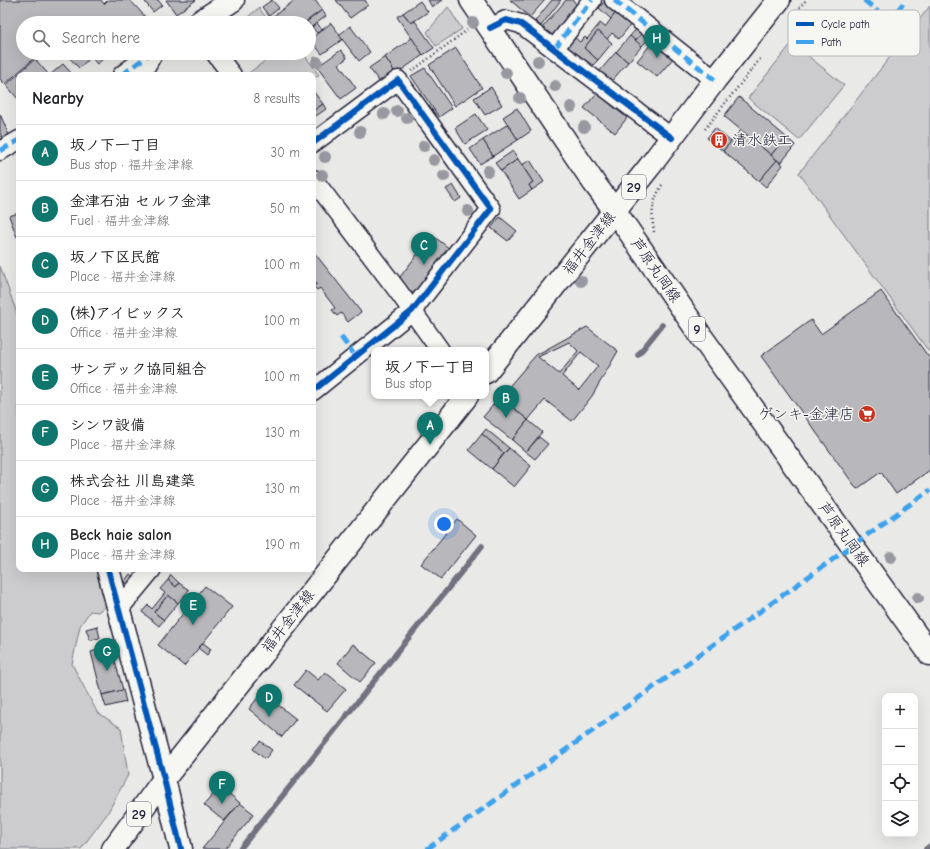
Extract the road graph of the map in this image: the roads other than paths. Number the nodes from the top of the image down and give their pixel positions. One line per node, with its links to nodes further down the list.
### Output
1 (233, 0): 6 (main road)
2 (471, 0): 7 (main road, 芦原丸岡線 / 9)
3 (592, 0): 8 (street)
4 (614, 0): 15 (street)
5 (787, 6): 15 (main road, 福井金津線 / 29)
6 (209, 16)
7 (490, 28): 8 (street); 21 (main road, 芦原丸岡線 / 9)
8 (554, 49): 16 (street)
9 (142, 60): 12 (street)
10 (147, 60): 13 (main road)
11 (220, 60): 14 (street)
12 (126, 72)
13 (141, 72)
14 (230, 72)
15 (715, 80): 16 (main road, 福井金津線 / 29)
16 (672, 138): 21 (main road, 福井金津線 / 29)
17 (316, 141): 22 (street)
18 (16, 142): 19 (street)
19 (0, 151)
20 (316, 183): 22 (street)
21 (615, 210): 24 (main road, 福井金津線 / 29); 30 (main road, 芦原丸岡線 / 9)
22 (412, 311): 23 (street); 25 (street)
23 (438, 347)
24 (489, 368)
25 (316, 389)
26 (465, 399): 31 (main road, 福井金津線 / 29)
27 (109, 572): 29 (main road)
28 (150, 572): 29 (street)
29 (119, 609): 31 (main road)
30 (930, 654)
31 (164, 778): 32 (main road, 福井金津線 / 29); 33 (main road)
32 (113, 849)
33 (181, 849)

